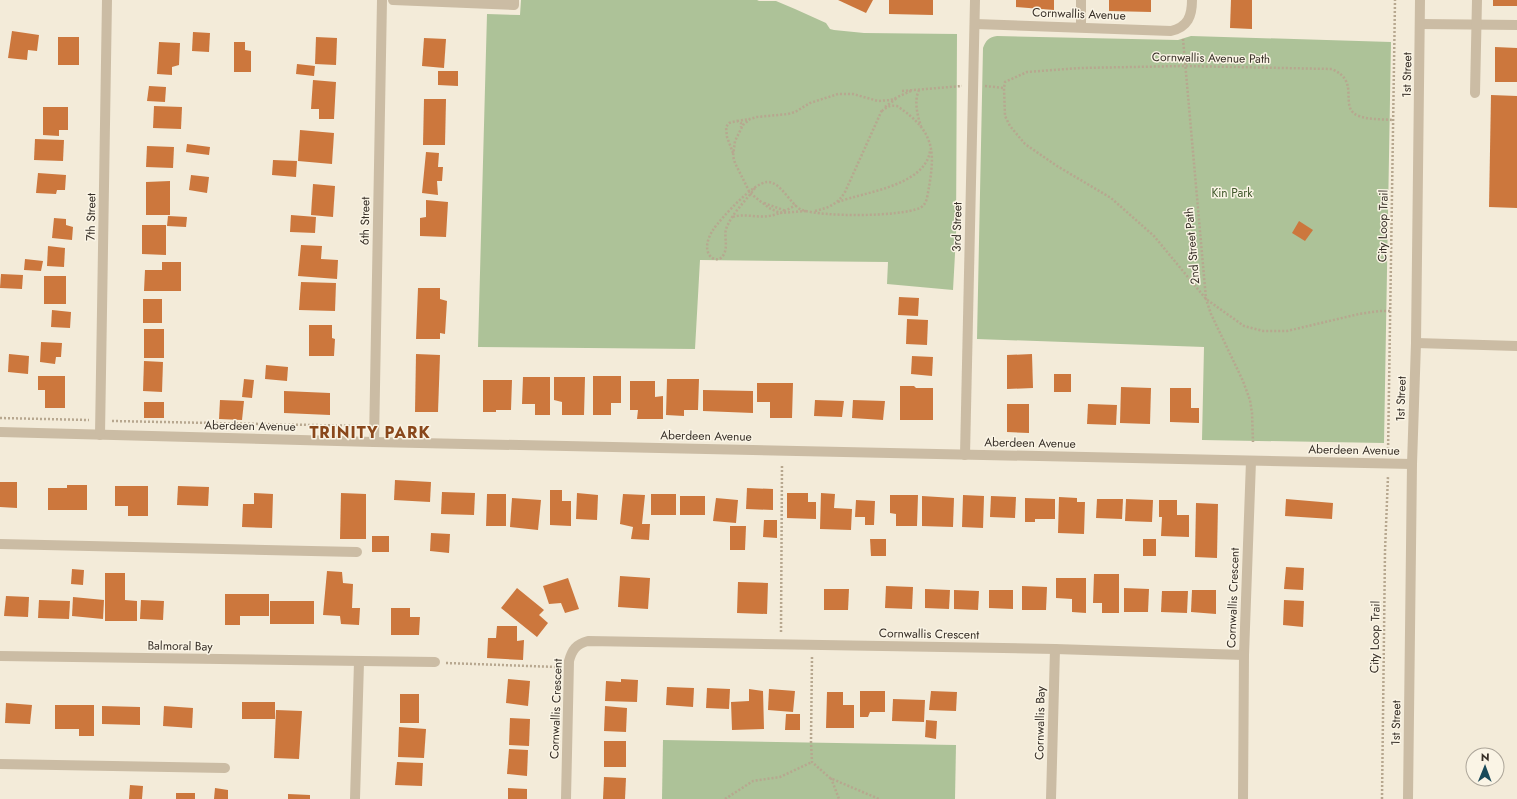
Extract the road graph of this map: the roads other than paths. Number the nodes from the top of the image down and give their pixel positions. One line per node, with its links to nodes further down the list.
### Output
1 (108, 0): 19 (street, 7th Street)
2 (382, 0): 20 (street, 6th Street)
3 (393, 0): 9 (street)
4 (975, 0): 10 (street, 3rd Street)
5 (1081, 0): 14 (street)
6 (1192, 0): 14 (street, Cornwallis Avenue)
7 (1420, 0): 11 (street, 1st Street)
8 (1477, 0): 12 (street)
9 (514, 2)
10 (975, 24): 14 (street, Cornwallis Avenue); 21 (street, 3rd Street)
11 (1420, 24): 12 (street); 16 (street, 1st Street)
12 (1476, 24): 13 (street); 15 (street)
13 (1517, 25)
14 (1081, 28)
15 (1474, 93)
16 (1416, 343): 17 (street); 23 (street, 1st Street)
17 (1517, 346)
18 (0, 432): 19 (street, Aberdeen Avenue)
19 (100, 435): 20 (street, Aberdeen Avenue)
20 (374, 442): 21 (street, Aberdeen Avenue)
21 (964, 455): 22 (street, Aberdeen Avenue)
22 (1250, 461): 23 (street, Aberdeen Avenue); 27 (street, Cornwallis Crescent)
23 (1412, 464): 37 (street, 1st Street)
24 (0, 544): 25 (street)
25 (357, 552)
26 (1055, 648): 27 (street, Cornwallis Crescent); 34 (street, Cornwallis Crescent); 35 (street, Cornwallis Bay)
27 (1244, 655): 36 (street)
28 (0, 656): 29 (street, Balmoral Bay)
29 (359, 662): 30 (street, Balmoral Bay); 33 (street)
30 (433, 662)
31 (0, 764): 32 (street)
32 (225, 768)
33 (355, 799)
34 (566, 799)
35 (1051, 799)
36 (1243, 799)
37 (1408, 799)

